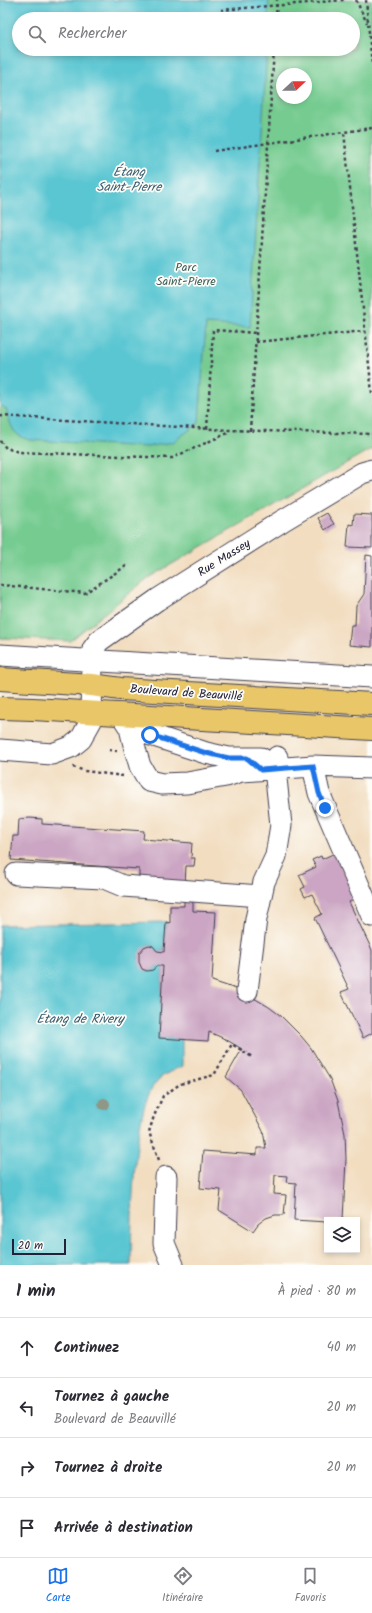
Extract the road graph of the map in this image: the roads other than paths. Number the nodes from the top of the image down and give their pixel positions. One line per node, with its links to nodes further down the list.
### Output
1 (372, 470): 3 (street, Rue Massey)
2 (0, 655): 3 (street)
3 (92, 661): 4 (street); 6 (street, Rue Massey)
4 (372, 677)
5 (0, 680): 6 (main road, Boulevard de Beauvillé)
6 (92, 685): 7 (main road, Boulevard de Beauvillé); 9 (street, Rue Massey)
7 (372, 704)
8 (0, 708): 9 (main road, Boulevard de Beauvillé)
9 (92, 713): 10 (main road, Boulevard de Beauvillé); 12 (street, Rue Massey)
10 (125, 721): 11 (main road, Boulevard de Beauvillé); 14 (street); 14 (street)
11 (372, 729)
12 (0, 750)
13 (372, 758): 14 (street)
14 (265, 764): 15 (street); 18 (street)
15 (313, 766): 16 (street); 19 (street)
16 (372, 768)
17 (16, 874): 18 (street)
18 (261, 896): 20 (street)
19 (372, 916)
20 (247, 991)
21 (166, 1177): 22 (street)
22 (173, 1265)

